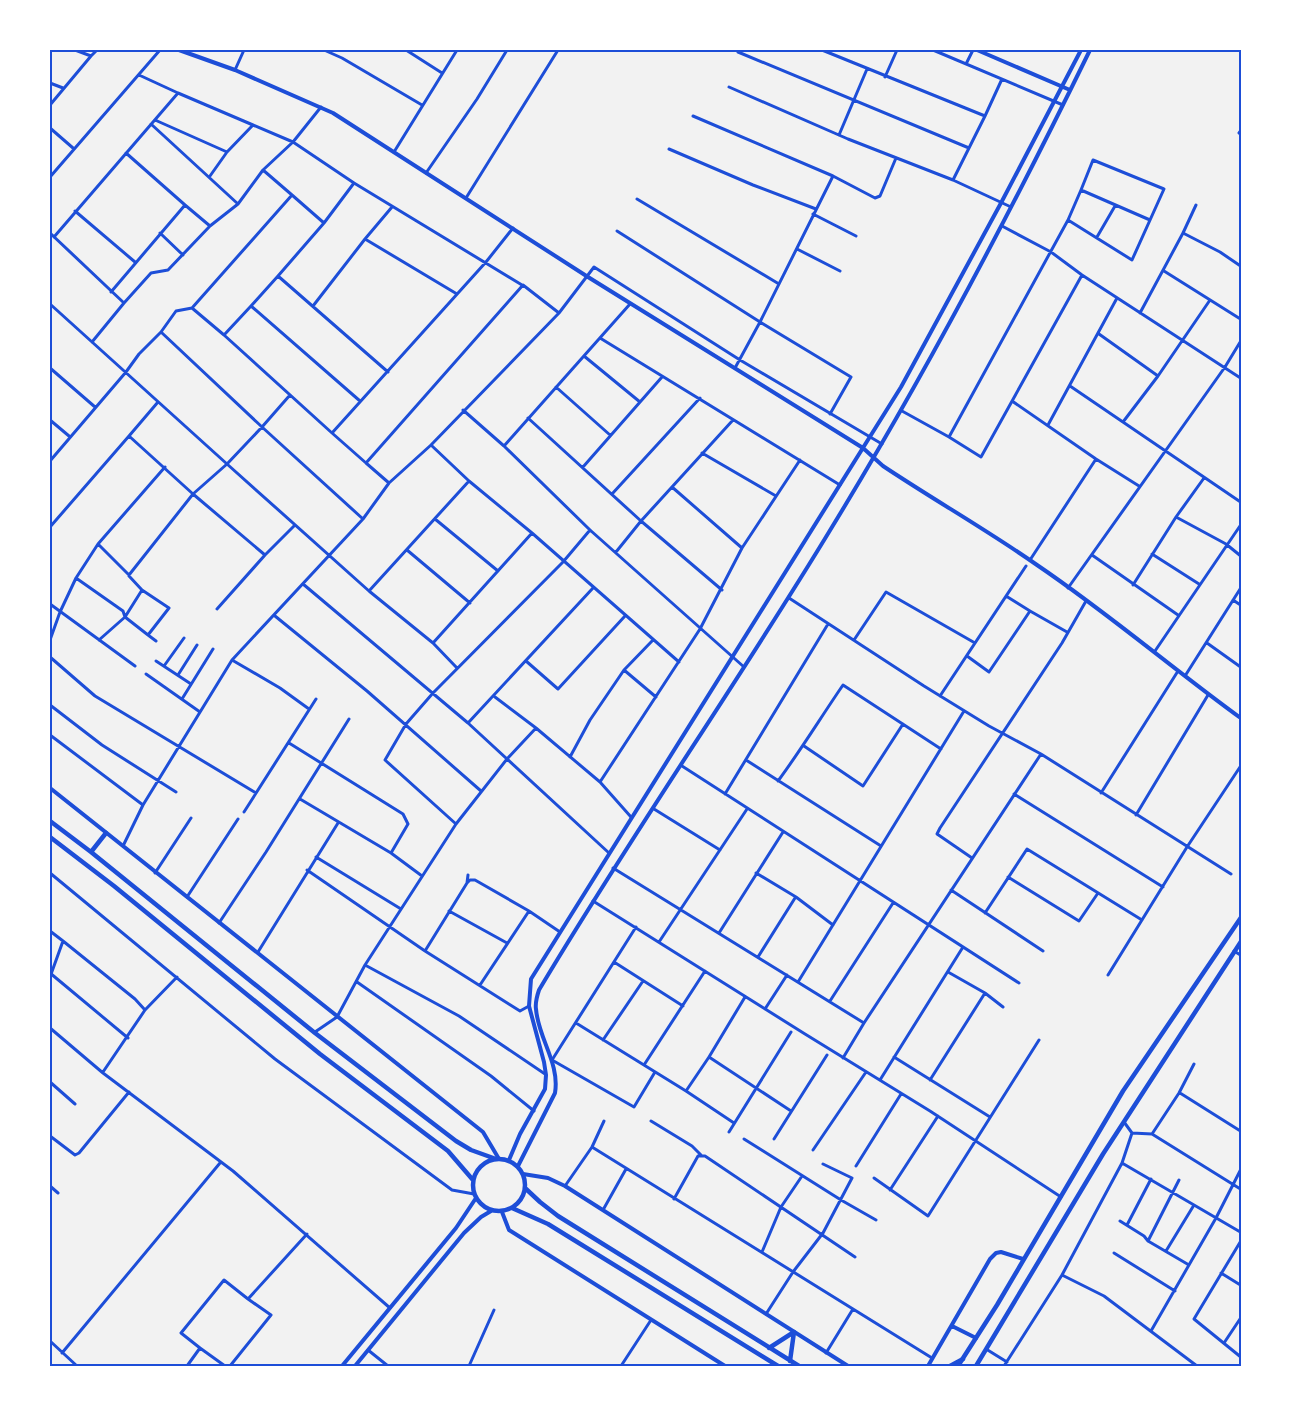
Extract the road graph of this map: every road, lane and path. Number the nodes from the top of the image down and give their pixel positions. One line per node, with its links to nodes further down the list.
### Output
1 (75, 50): 18 (street)
2 (97, 50): 18 (street)
3 (159, 50): 23 (street)
4 (179, 50): 21 (street)
5 (244, 50): 21 (street)
6 (324, 50): 35 (street)
7 (406, 50): 22 (street)
8 (457, 50): 22 (street)
9 (507, 50): 56 (street)
10 (558, 50): 64 (street)
11 (822, 50): 20 (street)
12 (897, 50): 24 (street)
13 (933, 50): 19 (street)
14 (975, 50): 19 (street); 27 (street)
15 (1081, 50): 27 (street)
16 (1090, 50): 30 (street)
17 (738, 52): 32 (street)
18 (91, 56): 29 (street)
19 (966, 64): 25 (street)
20 (867, 69): 24 (street); 32 (street)
21 (235, 70): 37 (street)
22 (442, 73): 35 (street)
23 (139, 75): 31 (street); 48 (street)
24 (885, 76): 39 (street)
25 (1002, 79): 33 (street); 39 (street)
26 (50, 83): 29 (street)
27 (1062, 86): 30 (street); 33 (street)
28 (729, 87): 45 (street)
29 (63, 88): 34 (street)
30 (1070, 90): 36 (street)
31 (178, 93): 40 (street); 42 (street)
32 (854, 100): 45 (street); 49 (street)
33 (1055, 102): 36 (street); 66 (street)
34 (50, 105)
35 (422, 105): 52 (street)
36 (1063, 105): 72 (street)
37 (321, 107): 47 (street); 52 (street)
38 (693, 116): 59 (street)
39 (985, 116): 49 (street)
40 (154, 120): 41 (street); 51 (street)
41 (151, 124): 53 (street); 58 (street)
42 (253, 125): 47 (street); 51 (street)
43 (50, 128): 48 (street)
44 (1242, 129): 46 (street)
45 (839, 135): 54 (street)
46 (1242, 135)
47 (293, 142): 55 (street); 61 (street)
48 (74, 148): 57 (street)
49 (969, 148): 60 (street)
50 (669, 149): 73 (street)
51 (227, 152): 58 (street)
52 (394, 152): 56 (street)
53 (126, 153): 68 (street); 74 (street)
54 (896, 157): 59 (street); 60 (street)
55 (263, 170): 63 (street); 67 (street)
56 (426, 173): 64 (street)
57 (50, 176)
58 (210, 176): 67 (street)
59 (833, 176): 73 (street)
60 (953, 180): 66 (street)
61 (354, 183): 71 (street); 78 (street)
62 (1081, 190): 70 (street); 76 (street); 77 (street)
63 (292, 195): 78 (street); 112 (street)
64 (465, 199): 81 (street)
65 (637, 199): 101 (street)
66 (1001, 202): 72 (street); 157 (street)
67 (238, 204): 79 (street)
68 (185, 205): 79 (street); 85 (street)
69 (1196, 205): 83 (street)
70 (1115, 206): 77 (street); 88 (street)
71 (392, 207): 89 (street); 94 (street)
72 (1012, 208): 80 (street)
73 (816, 209): 75 (street)
74 (75, 211): 87 (street); 93 (street)
75 (813, 214): 86 (street); 90 (street)
76 (1068, 220): 88 (street); 91 (street)
77 (1150, 220): 88 (street)
78 (324, 223): 99 (street)
79 (210, 226): 92 (street)
80 (1002, 226): 91 (street); 144 (street)
81 (513, 228): 94 (street); 100 (street)
82 (617, 231): 116 (street)
83 (1183, 232): 95 (street); 97 (street)
84 (50, 233): 87 (street)
85 (160, 233): 92 (street); 93 (street)
86 (856, 236)
87 (54, 237): 103 (street)
88 (1097, 237)
89 (365, 239): 104 (street); 111 (street)
90 (797, 249): 96 (street); 101 (street)
91 (1051, 252): 98 (street); 155 (street)
92 (183, 255): 107 (street)
93 (135, 262): 103 (street)
94 (486, 262): 102 (street); 104 (street)
95 (1242, 267)
96 (840, 270)
97 (1164, 271): 106 (street); 114 (street)
98 (1082, 275): 105 (street); 139 (street)
99 (278, 276): 110 (street); 111 (street)
100 (588, 278): 108 (street); 113 (street); 125 (street)
101 (779, 284): 116 (street)
102 (522, 285): 113 (street); 168 (street)
103 (111, 291): 107 (street)
104 (458, 294): 130 (street)
105 (1117, 298): 114 (street); 118 (street)
106 (1210, 300): 115 (street); 122 (street)
107 (124, 303): 123 (street)
108 (631, 303): 120 (street); 128 (street)
109 (50, 304): 123 (street)
110 (251, 306): 119 (street); 138 (street)
111 (313, 306): 130 (street)
112 (192, 308): 117 (street); 119 (street)
113 (560, 313): 143 (street)
114 (1140, 313): 122 (street)
115 (1242, 320)
116 (760, 322): 125 (street); 145 (street)
117 (161, 332): 129 (street); 151 (street)
118 (1098, 333): 131 (street); 134 (street)
119 (224, 335): 136 (street)
120 (600, 338): 124 (street); 132 (street)
121 (1242, 339): 126 (street)
122 (1183, 340): 126 (street); 131 (street)
123 (92, 342): 129 (street)
124 (584, 356): 135 (street); 141 (street)
125 (740, 360): 128 (street); 145 (street)
126 (1225, 367): 133 (street); 162 (street)
127 (50, 368): 142 (street)
128 (734, 369): 161 (street)
129 (126, 372): 140 (street); 142 (street)
130 (388, 372): 138 (street)
131 (1158, 376): 149 (street)
132 (662, 377): 137 (street); 141 (street)
133 (1242, 379)
134 (1070, 386): 149 (street); 150 (street)
135 (556, 387): 146 (street); 153 (street)
136 (290, 395): 151 (street); 152 (street)
137 (700, 398): 148 (street); 179 (street)
138 (360, 401): 152 (street)
139 (1012, 401): 150 (street); 155 (street)
140 (158, 402): 154 (street); 169 (street)
141 (640, 402): 153 (street)
142 (95, 407): 156 (street)
143 (463, 410): 159 (street); 160 (street)
144 (902, 411): 155 (street); 158 (street)
145 (830, 414): 157 (street)
146 (528, 418): 160 (street); 171 (street)
147 (50, 420): 156 (street)
148 (733, 420): 163 (street); 166 (street)
149 (1123, 422): 162 (street)
150 (1048, 425): 165 (street)
151 (262, 427): 169 (street); 183 (street)
152 (332, 433): 168 (street)
153 (610, 435): 171 (street)
154 (129, 436): 170 (street); 188 (street)
155 (949, 436)
156 (69, 437): 167 (street)
157 (870, 437): 158 (street); 161 (street)
158 (882, 444): 164 (street)
159 (431, 445): 173 (street); 174 (street)
160 (504, 446): 189 (street)
161 (863, 448): 164 (street); 175 (street)
162 (1165, 450): 172 (street); 176 (street)
163 (702, 453): 177 (street); 180 (street)
164 (874, 457): 201 (street); 217 (street)
165 (1096, 459): 176 (street); 201 (street)
166 (800, 460): 175 (street); 180 (street)
167 (50, 461)
168 (366, 463): 174 (street)
169 (227, 464): 178 (street); 187 (street)
170 (165, 467): 178 (street); 191 (street)
171 (583, 467): 179 (street)
172 (1204, 478): 181 (street); 182 (street)
173 (469, 480): 184 (street); 190 (street)
174 (389, 483): 183 (street)
175 (840, 485): 248 (street)
176 (1139, 486): 199 (street)
177 (672, 487): 185 (street); 193 (street)
178 (193, 494): 197 (street); 205 (street)
179 (612, 494): 185 (street)
180 (776, 496): 193 (street)
181 (1242, 503)
182 (1176, 517): 192 (street); 196 (street)
183 (363, 519): 198 (street)
184 (435, 519): 194 (street); 204 (street)
185 (641, 521): 195 (street); 214 (street)
186 (1242, 523): 192 (street)
187 (295, 525): 197 (street); 198 (street)
188 (50, 527)
189 (590, 530): 195 (street); 202 (street)
190 (532, 533): 202 (street); 204 (street)
191 (98, 544): 205 (street); 206 (street)
192 (1226, 544): 200 (street); 208 (street)
193 (742, 548): 214 (street)
194 (406, 550): 215 (street); 220 (street)
195 (616, 552): 231 (street)
196 (1152, 554): 208 (street); 209 (street)
197 (265, 555): 223 (street)
198 (329, 555): 207 (street); 215 (street)
199 (1092, 555): 209 (street); 212 (street)
200 (1242, 557)
201 (1030, 560): 212 (street)
202 (563, 562): 211 (street); 257 (street)
203 (1026, 566): 216 (street)
204 (498, 571): 220 (street)
205 (129, 575): 213 (street)
206 (76, 578): 225 (street); 227 (street)
207 (303, 584): 228 (street); 264 (street)
208 (1200, 584): 226 (street)
209 (1133, 585): 226 (street)
210 (1242, 586): 218 (street)
211 (593, 588): 229 (street); 251 (street)
212 (1068, 588): 219 (street)
213 (142, 590): 227 (street); 233 (street)
214 (722, 590): 231 (street)
215 (369, 591): 240 (street)
216 (1006, 596): 224 (street); 241 (street)
217 (789, 598): 230 (street); 255 (street)
218 (1233, 600): 222 (street); 242 (street)
219 (1086, 601): 232 (street); 245 (street)
220 (470, 603): 240 (street)
221 (50, 604): 225 (street)
222 (1242, 606)
223 (217, 609)
224 (1030, 611): 232 (street); 246 (street)
225 (60, 612): 235 (street); 236 (street)
226 (1178, 615): 245 (street)
227 (125, 616): 233 (street); 236 (street)
228 (275, 616): 249 (street); 278 (street)
229 (625, 616): 237 (street); 251 (street)
230 (829, 624): 238 (street); 290 (street)
231 (700, 629): 248 (street); 252 (street)
232 (1068, 632): 281 (street)
233 (148, 635): 239 (street)
234 (184, 638): 254 (street)
235 (50, 640)
236 (99, 640): 253 (street)
237 (653, 640): 252 (street); 258 (street)
238 (854, 640): 241 (street); 266 (street)
239 (156, 641)
240 (433, 643): 257 (street)
241 (975, 643): 246 (street)
242 (1207, 643): 256 (street); 262 (street)
243 (197, 645): 261 (street)
244 (213, 649): 263 (street)
245 (1155, 651): 259 (street)
246 (967, 656): 266 (street)
247 (50, 657): 285 (street)
248 (731, 658): 255 (street); 310 (street)
249 (232, 660): 272 (street); 274 (street)
250 (156, 661): 254 (street)
251 (526, 661): 267 (street)
252 (679, 662): 268 (street)
253 (135, 666)
254 (164, 666): 261 (street)
255 (744, 668): 293 (street)
256 (1242, 668)
257 (457, 669): 264 (street)
258 (624, 670): 268 (street); 288 (street)
259 (1178, 671): 262 (street); 301 (street)
260 (146, 674): 269 (street)
261 (178, 675): 263 (street)
262 (1184, 677): 265 (street)
263 (191, 684): 269 (street)
264 (433, 693): 277 (street); 278 (street)
265 (1208, 695): 276 (street); 309 (street)
266 (940, 696): 273 (street)
267 (495, 697): 277 (street); 280 (street)
268 (656, 697): 296 (street)
269 (182, 699): 274 (street)
270 (316, 699): 272 (street)
271 (50, 705): 294 (street)
272 (310, 710): 283 (street)
273 (964, 711): 281 (street); 286 (street)
274 (200, 712): 285 (street)
275 (349, 719): 291 (street)
276 (1242, 719)
277 (468, 723): 289 (street)
278 (406, 724): 299 (street); 315 (street)
279 (903, 724): 284 (street); 284 (street); 286 (street)
280 (536, 728): 288 (street); 289 (street)
281 (1001, 733): 287 (street); 327 (street)
282 (50, 735): 305 (street)
283 (290, 743): 291 (street); 300 (street)
284 (804, 746): 295 (street)
285 (179, 747): 294 (street); 300 (street)
286 (941, 748): 320 (street)
287 (1041, 754): 301 (street); 303 (street)
288 (570, 757): 296 (street)
289 (507, 759): 299 (street); 325 (street)
290 (746, 760): 295 (street); 302 (street)
291 (321, 762): 304 (street); 324 (street)
292 (1242, 764): 321 (street)
293 (682, 766): 302 (street); 306 (street)
294 (158, 781): 298 (street); 305 (street)
295 (778, 781): 320 (street)
296 (600, 782): 310 (street)
297 (50, 788): 316 (street)
298 (176, 792)
299 (481, 792): 315 (street)
300 (256, 793): 308 (street)
301 (1101, 793): 309 (street)
302 (725, 794): 307 (street)
303 (1014, 794): 327 (street); 339 (street)
304 (300, 799): 314 (street); 353 (street)
305 (143, 805): 319 (street)
306 (654, 809): 322 (street); 328 (street)
307 (747, 809): 317 (street); 322 (street)
308 (244, 812)
309 (1136, 814): 321 (street)
310 (631, 817): 325 (street)
311 (191, 818): 331 (street)
312 (238, 819): 342 (street)
313 (50, 821): 323 (main road)
314 (338, 822): 324 (street); 326 (street)
315 (456, 824): 335 (street)
316 (106, 832): 319 (street); 323 (main road)
317 (783, 832): 332 (street); 337 (street)
318 (50, 837): 454 (main road)
319 (123, 846): 331 (street)
320 (882, 846): 337 (street)
321 (1187, 847): 333 (street); 339 (street)
322 (720, 850): 347 (street)
323 (91, 852): 398 (main road)
324 (391, 853): 335 (street)
325 (609, 853): 359 (street)
326 (315, 857): 329 (street); 346 (street)
327 (972, 858): 340 (street)
328 (613, 868): 344 (street); 347 (street)
329 (307, 870): 356 (street); 369 (street)
330 (50, 873): 379 (street)
331 (155, 873): 342 (street)
332 (756, 873): 343 (street); 360 (street)
333 (1231, 874)
334 (468, 875): 338 (street)
335 (422, 876): 346 (street)
336 (1008, 878): 341 (street); 341 (street); 350 (street)
337 (859, 882): 345 (street); 355 (street)
338 (467, 883): 348 (street); 349 (street)
339 (1162, 887): 352 (street)
340 (951, 890): 350 (street); 354 (street)
341 (1098, 893): 352 (street)
342 (187, 897): 353 (street)
343 (796, 897): 355 (street); 371 (street)
344 (593, 900): 357 (street); 406 (street)
345 (893, 903): 354 (street); 387 (street)
346 (401, 909): 356 (street)
347 (681, 909): 360 (street); 363 (street)
348 (449, 911): 364 (street); 366 (street)
349 (529, 911): 359 (street); 364 (street)
350 (985, 913): 367 (street)
351 (1242, 916): 465 (main road)
352 (1142, 920): 378 (street)
353 (219, 923): 369 (street)
354 (928, 924): 365 (street); 395 (street)
355 (833, 925): 382 (street)
356 (391, 926): 366 (street); 373 (street)
357 (636, 927): 363 (street); 372 (street)
358 (50, 931): 362 (street)
359 (560, 932): 388 (street)
360 (719, 933): 371 (street)
361 (1242, 940): 368 (main road)
362 (63, 941): 376 (street); 392 (street)
363 (659, 942): 374 (street)
364 (507, 943): 384 (street)
365 (963, 947): 375 (street); 383 (street)
366 (425, 951): 384 (street)
367 (1043, 951)
368 (1234, 951): 370 (street); 428 (main road)
369 (257, 954): 393 (street)
370 (1242, 956)
371 (758, 957): 377 (street)
372 (614, 962): 380 (street); 394 (street)
373 (365, 965): 381 (street); 412 (street)
374 (705, 971): 386 (street); 389 (street)
375 (948, 972): 385 (street); 404 (street)
376 (50, 975): 399 (street)
377 (787, 975): 382 (street); 391 (street)
378 (1108, 975)
379 (177, 977): 392 (street); 464 (street)
380 (643, 981): 389 (street); 400 (street)
381 (357, 982): 393 (street); 422 (street)
382 (798, 982): 387 (street)
383 (1019, 983)
384 (480, 985): 388 (street)
385 (985, 993): 390 (street); 414 (street)
386 (745, 996): 391 (street); 403 (street)
387 (830, 1001): 395 (street)
388 (529, 1006): 412 (street)
389 (682, 1006): 408 (street)
390 (1003, 1007)
391 (765, 1009): 405 (street)
392 (145, 1010): 399 (street)
393 (337, 1017): 398 (street); 441 (street)
394 (576, 1023): 400 (street); 406 (street)
395 (864, 1023): 405 (street)
396 (50, 1028): 411 (street)
397 (791, 1032): 416 (street)
398 (315, 1033): 441 (main road)
399 (128, 1038): 411 (street)
400 (603, 1040): 408 (street)
401 (1039, 1040): 425 (street)
402 (827, 1055): 423 (street)
403 (709, 1057): 416 (street); 417 (street)
404 (894, 1057): 413 (street); 414 (street)
405 (843, 1058): 410 (street)
406 (552, 1060): 409 (street); 446 (street)
407 (1194, 1064): 420 (street)
408 (644, 1065): 409 (street)
409 (655, 1072): 417 (street)
410 (866, 1072): 413 (street); 439 (street)
411 (103, 1073): 418 (street)
412 (546, 1075): 422 (street)
413 (880, 1080): 419 (street)
414 (930, 1080): 425 (street)
415 (50, 1082): 421 (street)
416 (756, 1088): 423 (street); 429 (street)
417 (686, 1091): 429 (street)
418 (129, 1092): 434 (street); 444 (street)
419 (902, 1093): 424 (street); 447 (street)
420 (1179, 1093): 431 (street); 433 (street)
421 (75, 1104)
422 (534, 1111): 442 (street)
423 (792, 1111): 436 (street)
424 (938, 1116): 437 (street); 460 (street)
425 (990, 1117): 437 (street)
426 (604, 1121): 438 (street)
427 (651, 1121): 440 (street)
428 (1124, 1121): 432 (street); 509 (main road)
429 (734, 1123): 430 (street)
430 (729, 1132)
431 (1242, 1132)
432 (1132, 1133): 433 (street); 443 (street)
433 (1152, 1134): 456 (street)
434 (50, 1136)
435 (744, 1139): 451 (street)
436 (774, 1139)
437 (976, 1141): 460 (street); 465 (street)
438 (592, 1147): 449 (street); 458 (street)
439 (813, 1150)
440 (701, 1155): 466 (street); 469 (street)
441 (498, 1159): 442 (main road); 454 (main road)
442 (508, 1160): 446 (main road)
443 (1122, 1162): 453 (street); 491 (street)
444 (220, 1163): 480 (street); 511 (street)
445 (823, 1164): 467 (street)
446 (518, 1166): 450 (main road)
447 (856, 1166)
448 (1242, 1167): 456 (street)
449 (626, 1169): 466 (street); 471 (street)
450 (523, 1174): 458 (street); 459 (main road)
451 (802, 1176): 467 (street); 469 (street)
452 (874, 1178): 460 (street)
453 (1151, 1179): 462 (street); 477 (street)
454 (473, 1180): 464 (main road)
455 (1179, 1180): 462 (street)
456 (1232, 1184): 461 (street); 474 (street)
457 (50, 1186): 463 (street)
458 (565, 1186): 471 (street)
459 (525, 1188): 470 (main road); 508 (main road)
460 (890, 1190)
461 (1242, 1190)
462 (1172, 1192): 468 (street); 482 (street)
463 (58, 1193)
464 (475, 1196): 472 (main road); 495 (street)
465 (1061, 1197): 487 (main road)
466 (674, 1199): 484 (street)
467 (841, 1200): 475 (street); 478 (street)
468 (1194, 1205): 474 (street); 483 (street)
469 (781, 1207): 478 (street); 484 (street)
470 (512, 1209): 473 (main road); 528 (main road)
471 (603, 1210): 498 (street)
472 (491, 1211): 473 (main road); 510 (street)
473 (502, 1212): 500 (street)
474 (1216, 1218): 479 (street); 488 (street)
475 (876, 1220)
476 (1120, 1221): 477 (street)
477 (1126, 1225): 482 (street)
478 (823, 1233): 486 (street); 489 (street)
479 (1242, 1233)
480 (307, 1234): 494 (street); 495 (street)
481 (1242, 1239): 490 (street)
482 (1148, 1241): 483 (street)
483 (1166, 1251): 488 (street)
484 (762, 1252): 489 (street)
485 (1114, 1253): 493 (street)
486 (855, 1257)
487 (1023, 1259): 501 (street); 504 (main road)
488 (1189, 1265): 493 (street)
489 (793, 1272): 496 (street); 498 (street)
490 (1221, 1273): 492 (street); 505 (street)
491 (1062, 1275): 502 (street); 517 (street)
492 (1242, 1286)
493 (1175, 1292): 502 (street)
494 (248, 1299): 507 (street); 521 (street)
495 (390, 1308): 522 (street)
496 (853, 1309): 512 (street); 513 (street)
497 (494, 1310): 525 (street)
498 (766, 1314): 503 (street)
499 (1242, 1316): 505 (street)
500 (651, 1320): 526 (street); 527 (street)
501 (952, 1326): 504 (street); 513 (street)
502 (1151, 1331): 536 (street)
503 (794, 1332): 508 (main road); 512 (street); 516 (main road)
504 (976, 1338): 515 (main road)
505 (1224, 1343): 514 (street)
506 (50, 1344): 511 (street)
507 (200, 1348): 519 (street); 520 (street)
508 (769, 1348): 516 (main road)
509 (986, 1349): 517 (street); 534 (main road)
510 (368, 1350): 523 (street); 524 (street)
511 (62, 1353): 518 (street)
512 (826, 1353): 530 (street)
513 (932, 1358): 531 (street)
514 (1242, 1358)
515 (963, 1359): 532 (main road); 533 (main road)
516 (790, 1361): 529 (main road)
517 (1007, 1362): 535 (street)
518 (77, 1366)
519 (187, 1366)
520 (225, 1366)
521 (230, 1366)
522 (342, 1366)
523 (355, 1366)
524 (388, 1366)
525 (469, 1366)
526 (621, 1366)
527 (724, 1366)
528 (778, 1366)
529 (799, 1366)
530 (848, 1366)
531 (928, 1366)
532 (950, 1366)
533 (958, 1366)
534 (976, 1366)
535 (1004, 1366)
536 (1197, 1366)

